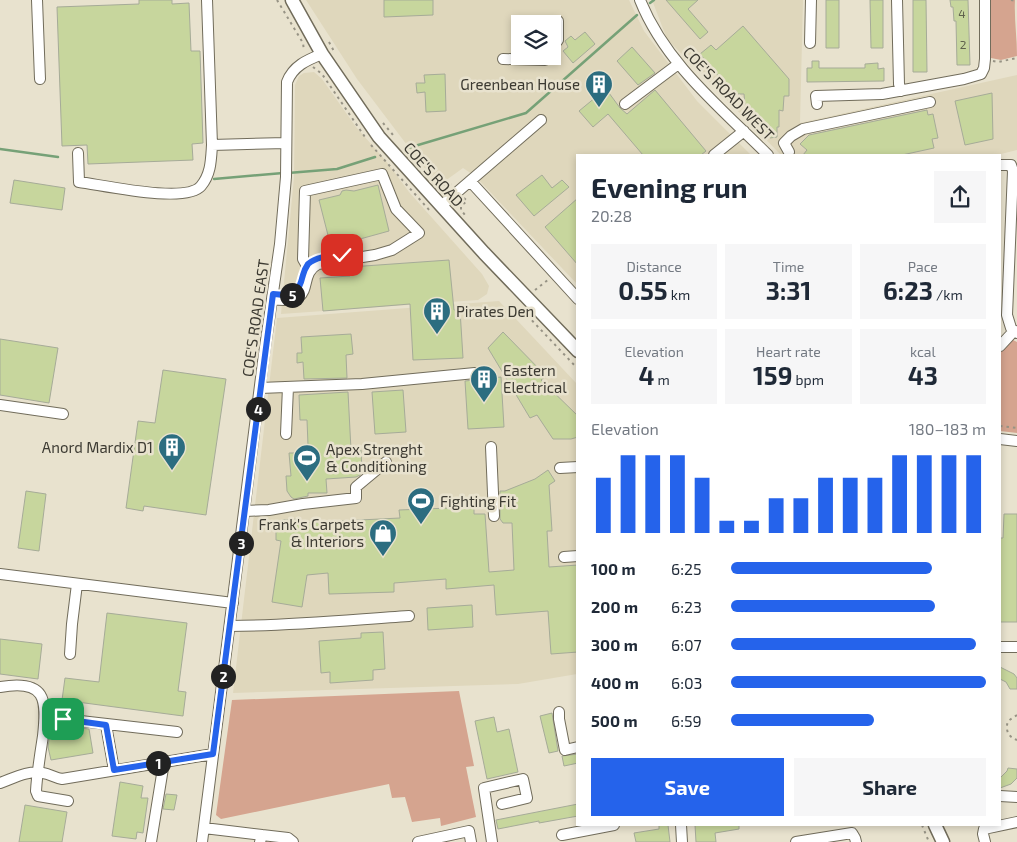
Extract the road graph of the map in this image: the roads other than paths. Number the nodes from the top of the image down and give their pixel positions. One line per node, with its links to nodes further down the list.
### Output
1 (37, 0): 13 (street)
2 (206, 0): 21 (street)
3 (292, 0): 9 (main road, COE'S ROAD)
4 (640, 0): 12 (street, COE'S ROAD WEST)
5 (811, 0): 8 (street)
6 (897, 0): 14 (street)
7 (985, 0): 14 (street)
8 (810, 43)
9 (322, 54): 20 (street, COE'S ROAD EAST); 28 (main road, COE'S ROAD)
10 (503, 59): 11 (street)
11 (511, 59)
12 (677, 65): 16 (street); 19 (street, COE'S ROAD WEST)
13 (40, 79)
14 (901, 91): 17 (street)
15 (930, 102): 25 (street)
16 (626, 104)
17 (817, 104)
18 (541, 120): 27 (street)
19 (744, 131): 23 (street); 24 (street, COE'S ROAD WEST)
20 (286, 143): 21 (street); 31 (street, COE'S ROAD EAST)
21 (212, 145): 22 (street)
22 (78, 153)
23 (715, 154)
24 (767, 154)
25 (788, 154)
26 (1001, 165): 29 (street)
27 (470, 181): 28 (street); 32 (street)
28 (441, 206): 35 (main road, COE'S ROAD)
29 (1005, 262): 33 (street)
30 (309, 267): 30 (street); 31 (street)
31 (272, 297): 38 (street, COE'S ROAD EAST)
32 (576, 297)
33 (1015, 332): 34 (street)
34 (1001, 345)
35 (576, 349)
36 (475, 372): 37 (street)
37 (288, 387): 38 (street); 41 (street)
38 (260, 388): 48 (street, COE'S ROAD EAST)
39 (0, 404): 40 (street)
40 (64, 414)
41 (286, 434)
42 (1001, 439): 43 (street)
43 (1017, 441)
44 (491, 447): 49 (street)
45 (386, 462): 48 (street)
46 (576, 467): 47 (street)
47 (560, 468)
48 (245, 511): 54 (street, COE'S ROAD EAST)
49 (494, 516)
50 (576, 556): 51 (street)
51 (564, 557)
52 (0, 574): 53 (street)
53 (76, 584): 54 (street); 59 (street)
54 (233, 603): 56 (street, COE'S ROAD EAST)
55 (409, 616): 56 (street)
56 (230, 626): 66 (street, COE'S ROAD EAST)
57 (1001, 647): 58 (street)
58 (1017, 647)
59 (70, 654)
60 (0, 687): 69 (street)
61 (560, 712): 65 (street)
62 (63, 719): 63 (street)
63 (106, 725): 64 (street); 68 (street)
64 (177, 732)
65 (576, 747)
66 (213, 754): 67 (street); 81 (street, COE'S ROAD EAST)
67 (164, 762): 68 (street); 84 (street)
68 (114, 770): 69 (street)
69 (38, 772): 70 (street); 73 (street)
70 (0, 783)
71 (1001, 796): 72 (street)
72 (1017, 797)
73 (68, 800)
74 (502, 804): 89 (street)
75 (1017, 822): 76 (street)
76 (1001, 825)
77 (609, 826): 82 (street)
78 (681, 826): 90 (street)
79 (935, 826): 93 (main road)
80 (998, 826): 94 (street)
81 (204, 828): 83 (street); 85 (street, COE'S ROAD EAST)
82 (562, 835)
83 (261, 838): 86 (street)
84 (151, 842)
85 (202, 842)
86 (293, 842)
87 (418, 842): 88 (street)
88 (471, 842)
89 (492, 842)
90 (682, 842)
91 (796, 842): 92 (street)
92 (856, 842)
93 (943, 842)
94 (986, 842)

